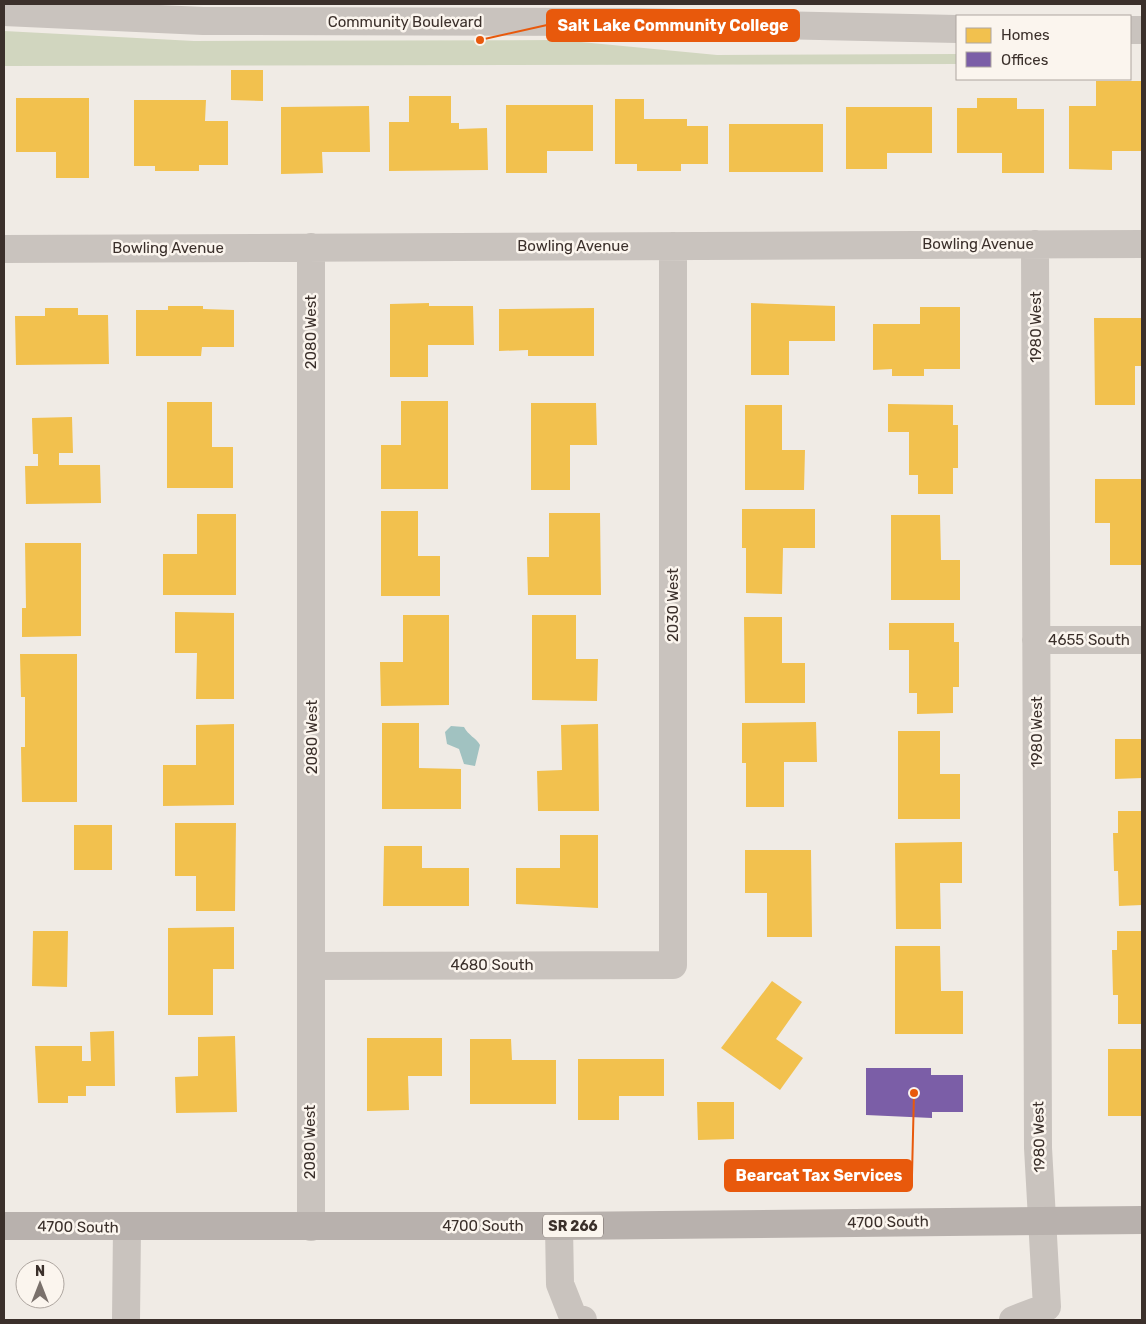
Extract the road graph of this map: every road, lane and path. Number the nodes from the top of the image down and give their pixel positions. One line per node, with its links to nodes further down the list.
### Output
1 (4, 12): 2 (street, Community Boulevard)
2 (203, 12): 3 (street, Community Boulevard)
3 (956, 29)
4 (1035, 244): 5 (street, Bowling Avenue); 6 (street, Bowling Avenue); 9 (street, 1980 West)
5 (1142, 244)
6 (673, 246): 7 (street, Bowling Avenue); 11 (street, 2030 West)
7 (311, 247): 8 (street, Bowling Avenue); 12 (street, 2080 West)
8 (4, 249)
9 (1036, 640): 10 (street, 4655 South); 13 (street, 1980 West)
10 (1142, 640)
11 (673, 965): 12 (street, 4680 South)
12 (311, 966): 17 (street, 2080 West)
13 (1043, 1220): 14 (main road, 4700 South / SR 266); 16 (main road, 4700 South / SR 266); 19 (street, 1980 West)
14 (1142, 1220)
15 (4, 1226): 18 (main road, 4700 South / SR 266)
16 (559, 1226): 17 (main road, 4700 South / SR 266); 21 (street)
17 (311, 1227): 18 (main road, 4700 South / SR 266)
18 (127, 1228): 20 (street)
19 (1050, 1314): 22 (street)
20 (126, 1320)
21 (583, 1320)
22 (1013, 1320)

